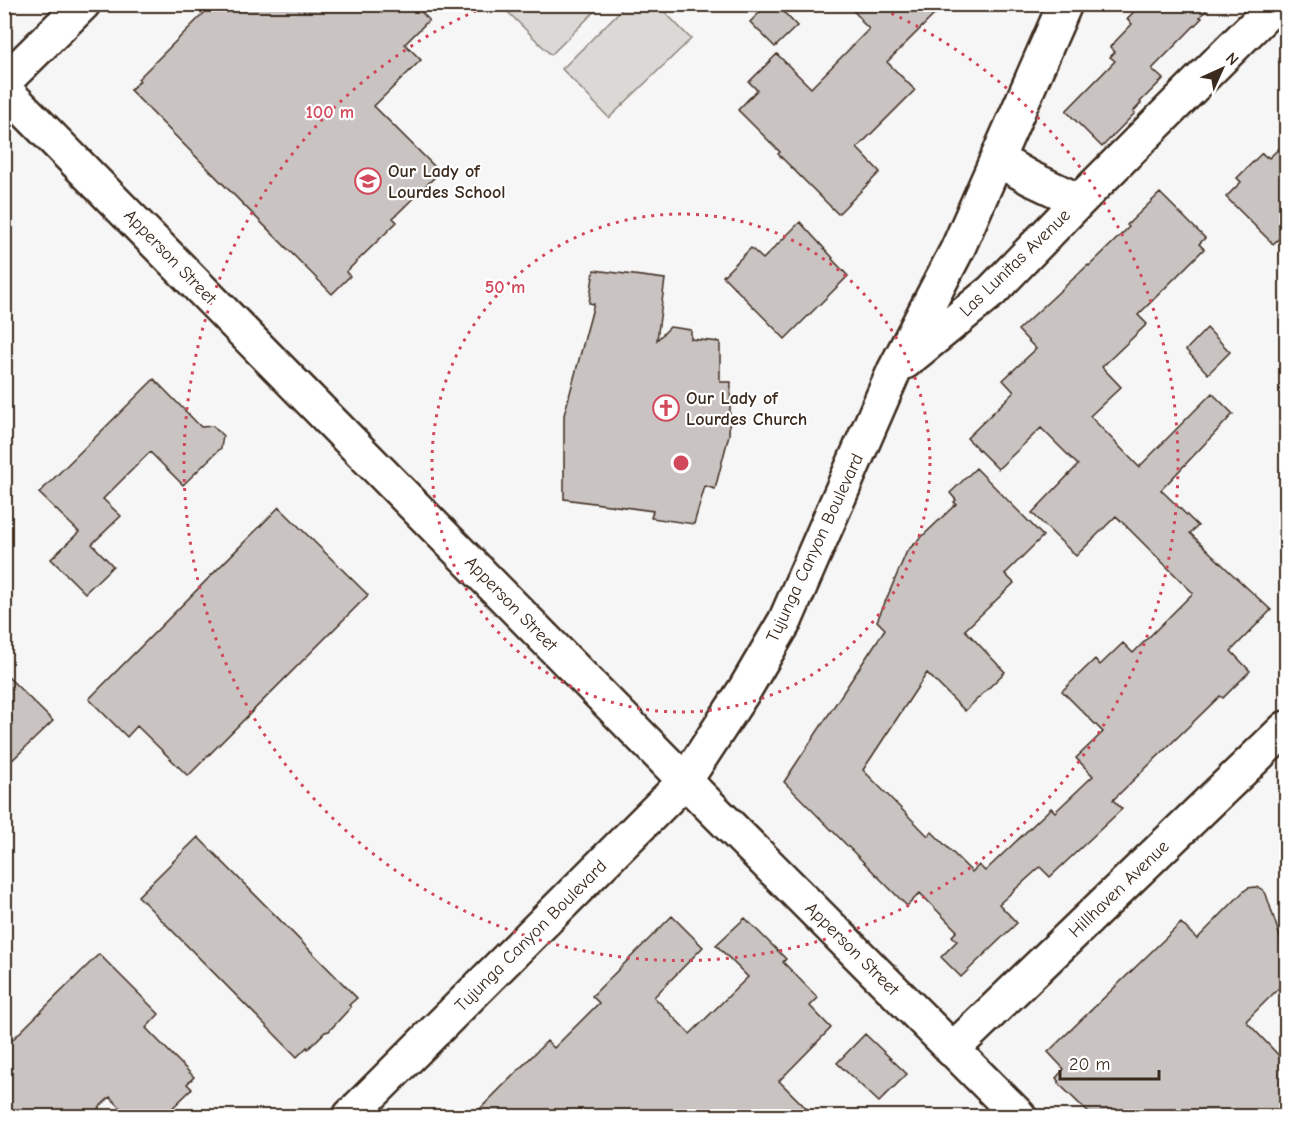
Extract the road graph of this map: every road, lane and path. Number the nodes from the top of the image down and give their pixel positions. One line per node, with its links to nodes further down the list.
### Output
1 (83, 4): 4 (street)
2 (1065, 4): 6 (street, Tujunga Canyon Boulevard)
3 (1276, 4): 7 (street, Las Lunitas Avenue)
4 (4, 82)
5 (4, 89): 10 (street, Apperson Street)
6 (997, 159): 7 (street, Las Lunitas Avenue); 8 (street, Tujunga Canyon Boulevard)
7 (1079, 201): 8 (street, Las Lunitas Avenue)
8 (894, 371): 10 (street, Tujunga Canyon Boulevard)
9 (1287, 728): 11 (street, Hillhaven Avenue)
10 (685, 781): 11 (street, Apperson Street); 12 (street, Tujunga Canyon Boulevard)
11 (952, 1050): 13 (street, Apperson Street)
12 (350, 1116)
13 (1019, 1116)

